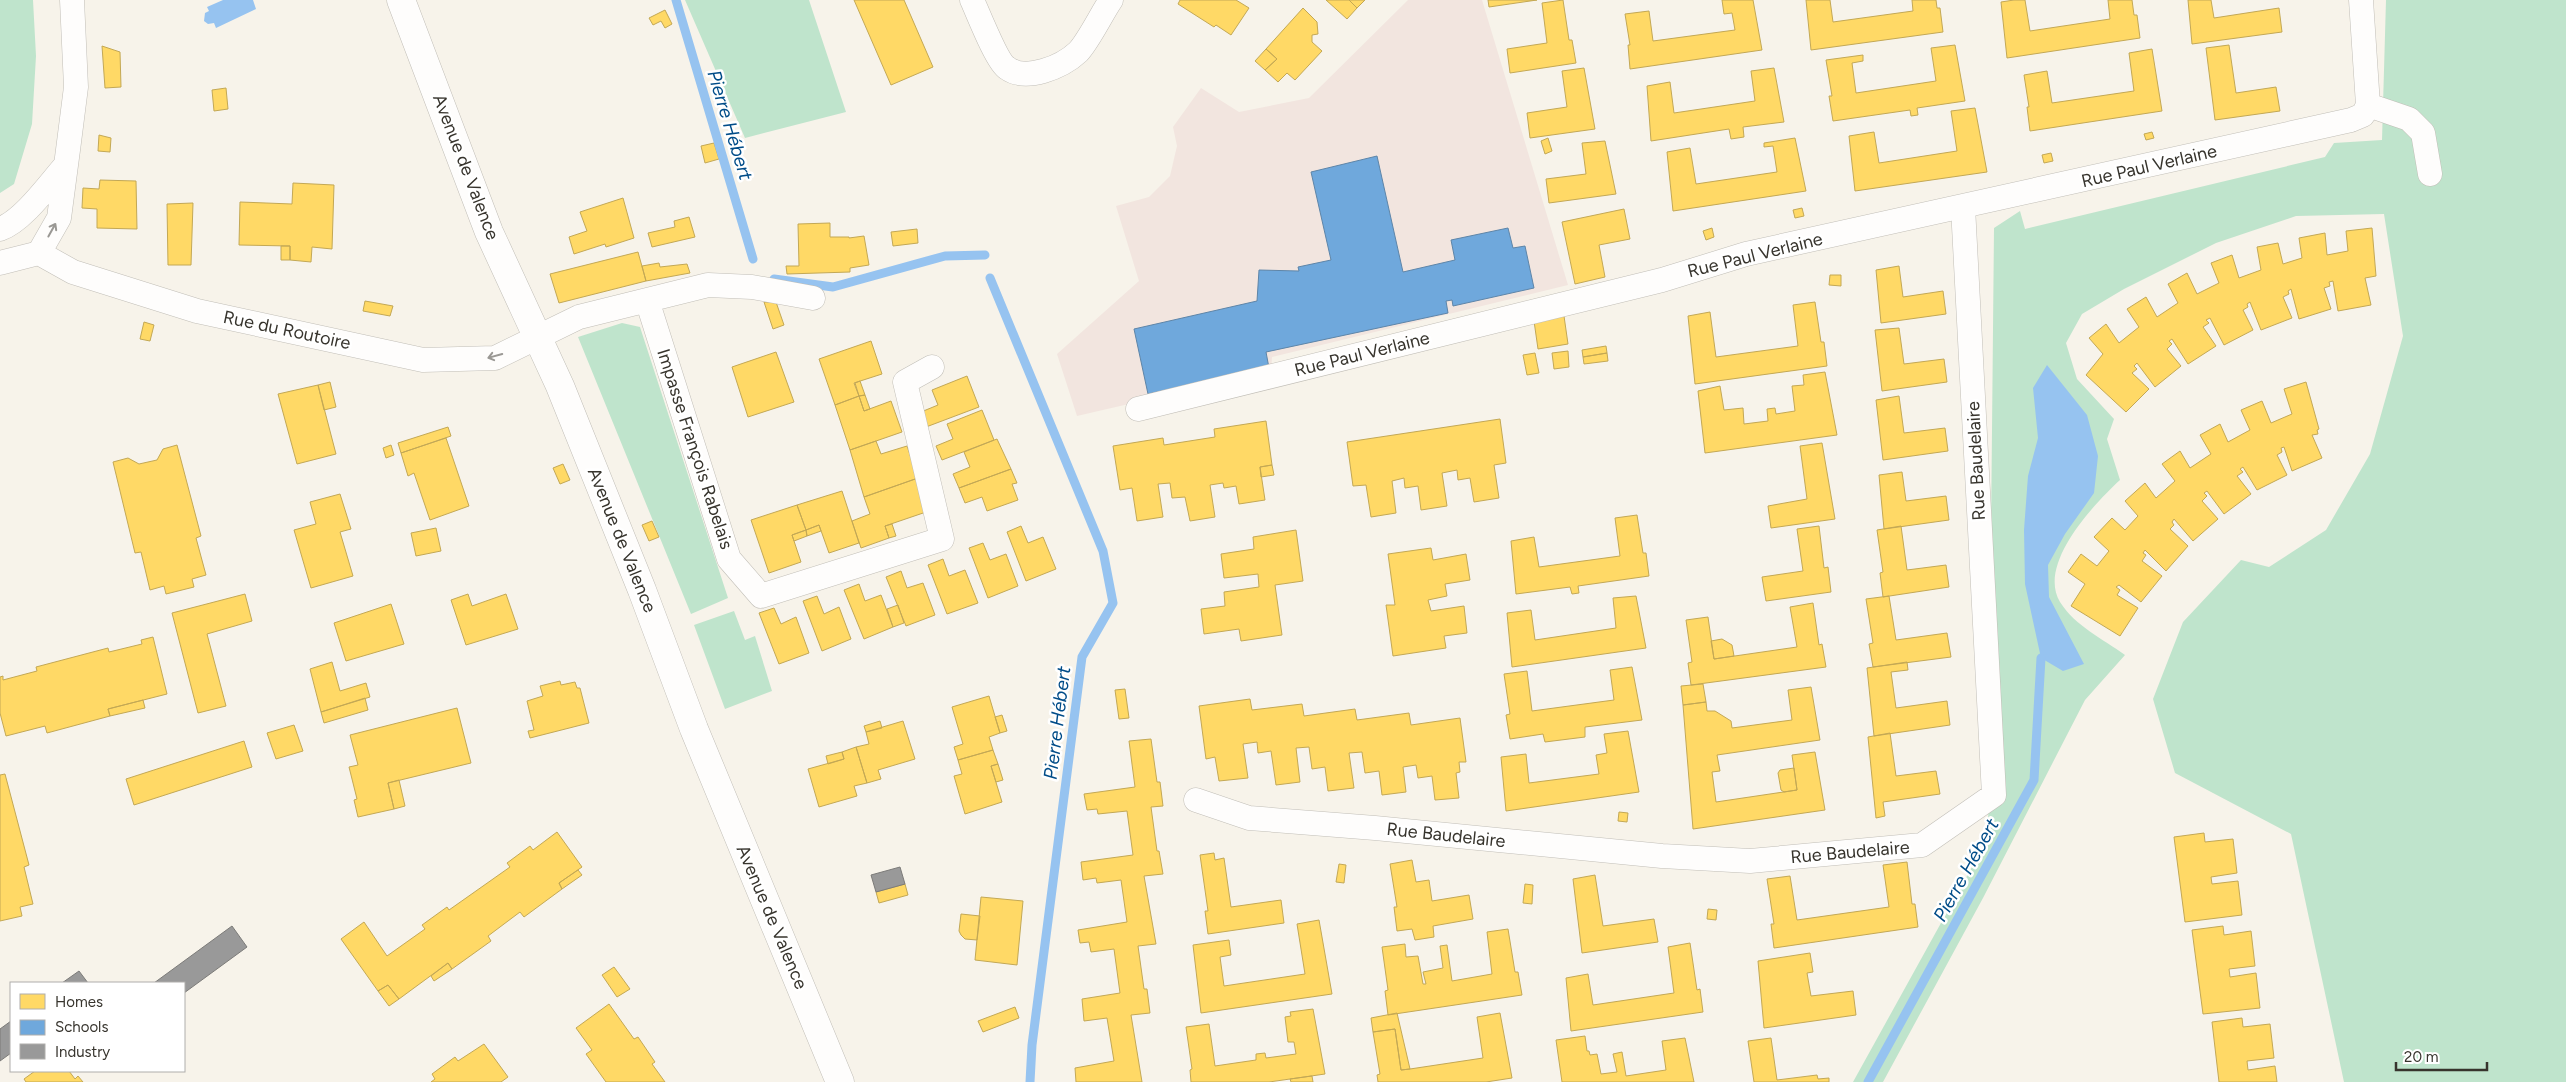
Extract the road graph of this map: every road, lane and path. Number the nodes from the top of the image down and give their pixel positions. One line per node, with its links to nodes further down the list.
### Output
1 (72, 0): 7 (street)
2 (401, 0): 15 (main road, Avenue de Valence)
3 (972, 0): 4 (street)
4 (1111, 0)
5 (2361, 0): 6 (street)
6 (2368, 105): 8 (street); 9 (street, Rue Paul Verlaine)
7 (65, 166): 10 (street); 11 (street, one-way to 7)
8 (2430, 174)
9 (1963, 208): 17 (street, Rue Paul Verlaine); 18 (street, Rue Baudelaire)
10 (0, 229)
11 (39, 253): 12 (street); 15 (street, Rue du Routoire, one-way to 11)
12 (0, 263)
13 (813, 298): 14 (street, Rue du Routoire)
14 (647, 300): 15 (street, Rue du Routoire); 16 (street, Impasse François Rabelais)
15 (538, 336): 19 (main road, Avenue de Valence)
16 (932, 367)
17 (1138, 410)
18 (1196, 800)
19 (840, 1082)

